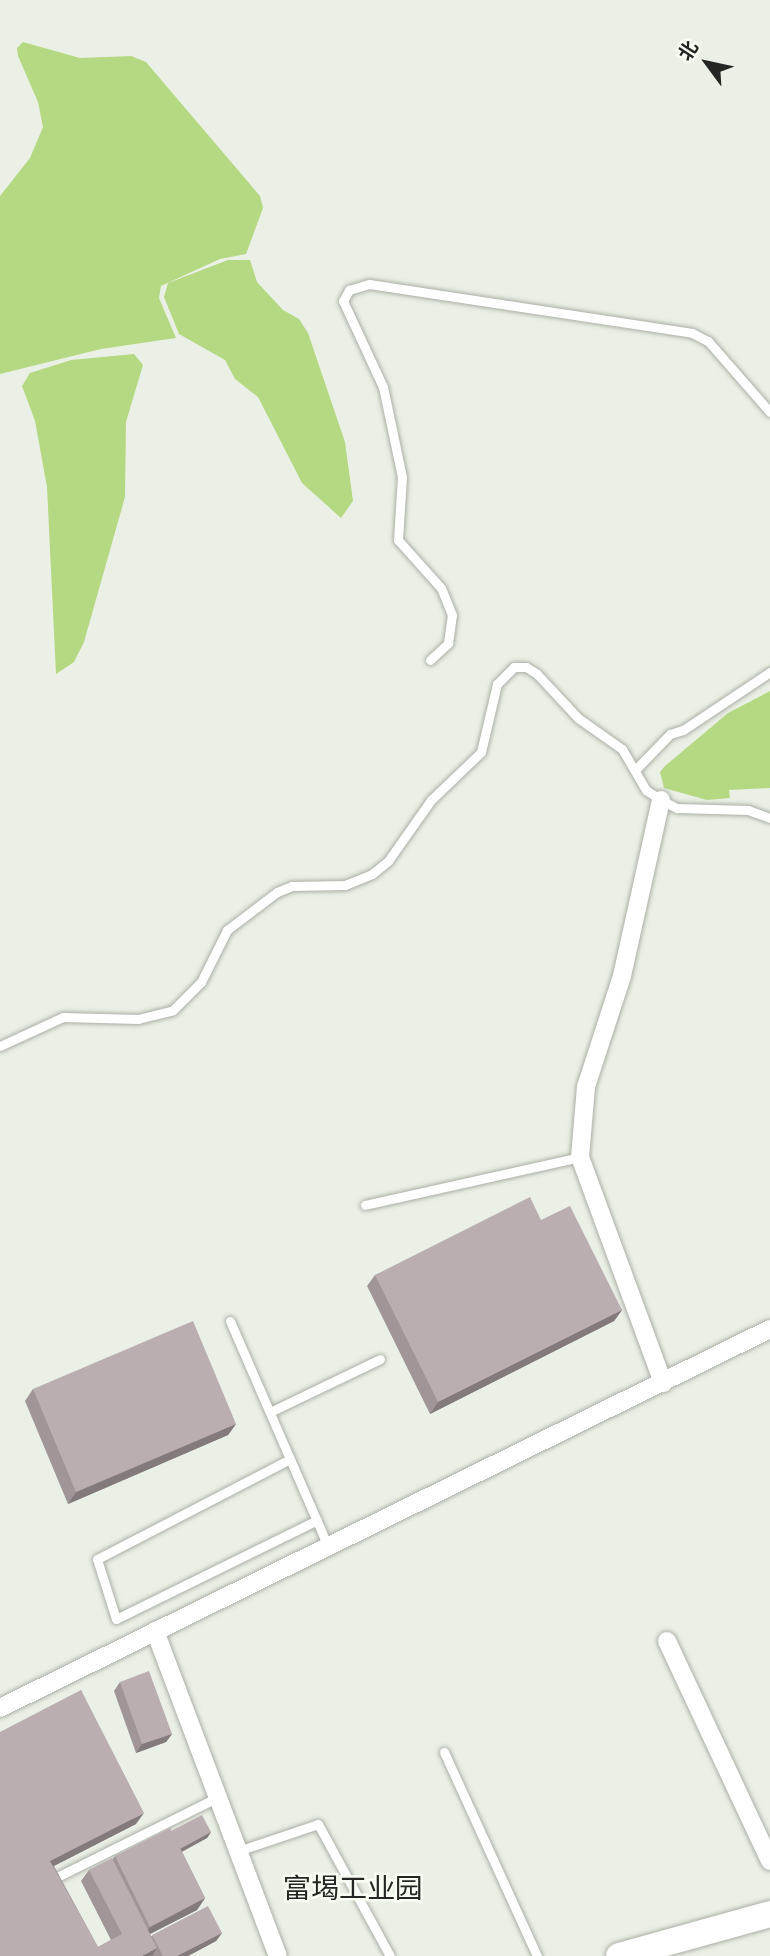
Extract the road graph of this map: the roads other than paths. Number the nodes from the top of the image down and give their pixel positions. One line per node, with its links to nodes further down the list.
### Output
1 (770, 412): 2 (lane)
2 (430, 660)
3 (770, 672): 4 (lane)
4 (636, 769): 5 (lane); 7 (lane)
5 (661, 800): 6 (lane); 8 (street)
6 (770, 818)
7 (0, 1046)
8 (580, 1157): 9 (lane); 13 (street)
9 (365, 1205)
10 (230, 1321): 14 (lane)
11 (770, 1329): 13 (street)
12 (380, 1359): 14 (lane)
13 (663, 1382): 17 (street)
14 (270, 1412): 15 (lane)
15 (290, 1459): 16 (lane); 16 (lane)
16 (317, 1520): 17 (lane)
17 (328, 1546): 18 (street)
18 (155, 1631): 20 (street); 22 (street)
19 (667, 1641): 24 (street)
20 (0, 1708)
21 (444, 1752): 30 (lane)
22 (218, 1797): 23 (street); 25 (lane)
23 (238, 1851): 28 (street); 29 (lane)
24 (770, 1859)
25 (60, 1876)
26 (770, 1914): 31 (main road)
27 (770, 1933): 32 (main road)
28 (278, 1956)
29 (390, 1956)
30 (537, 1956)
31 (619, 1956)
32 (678, 1956)

